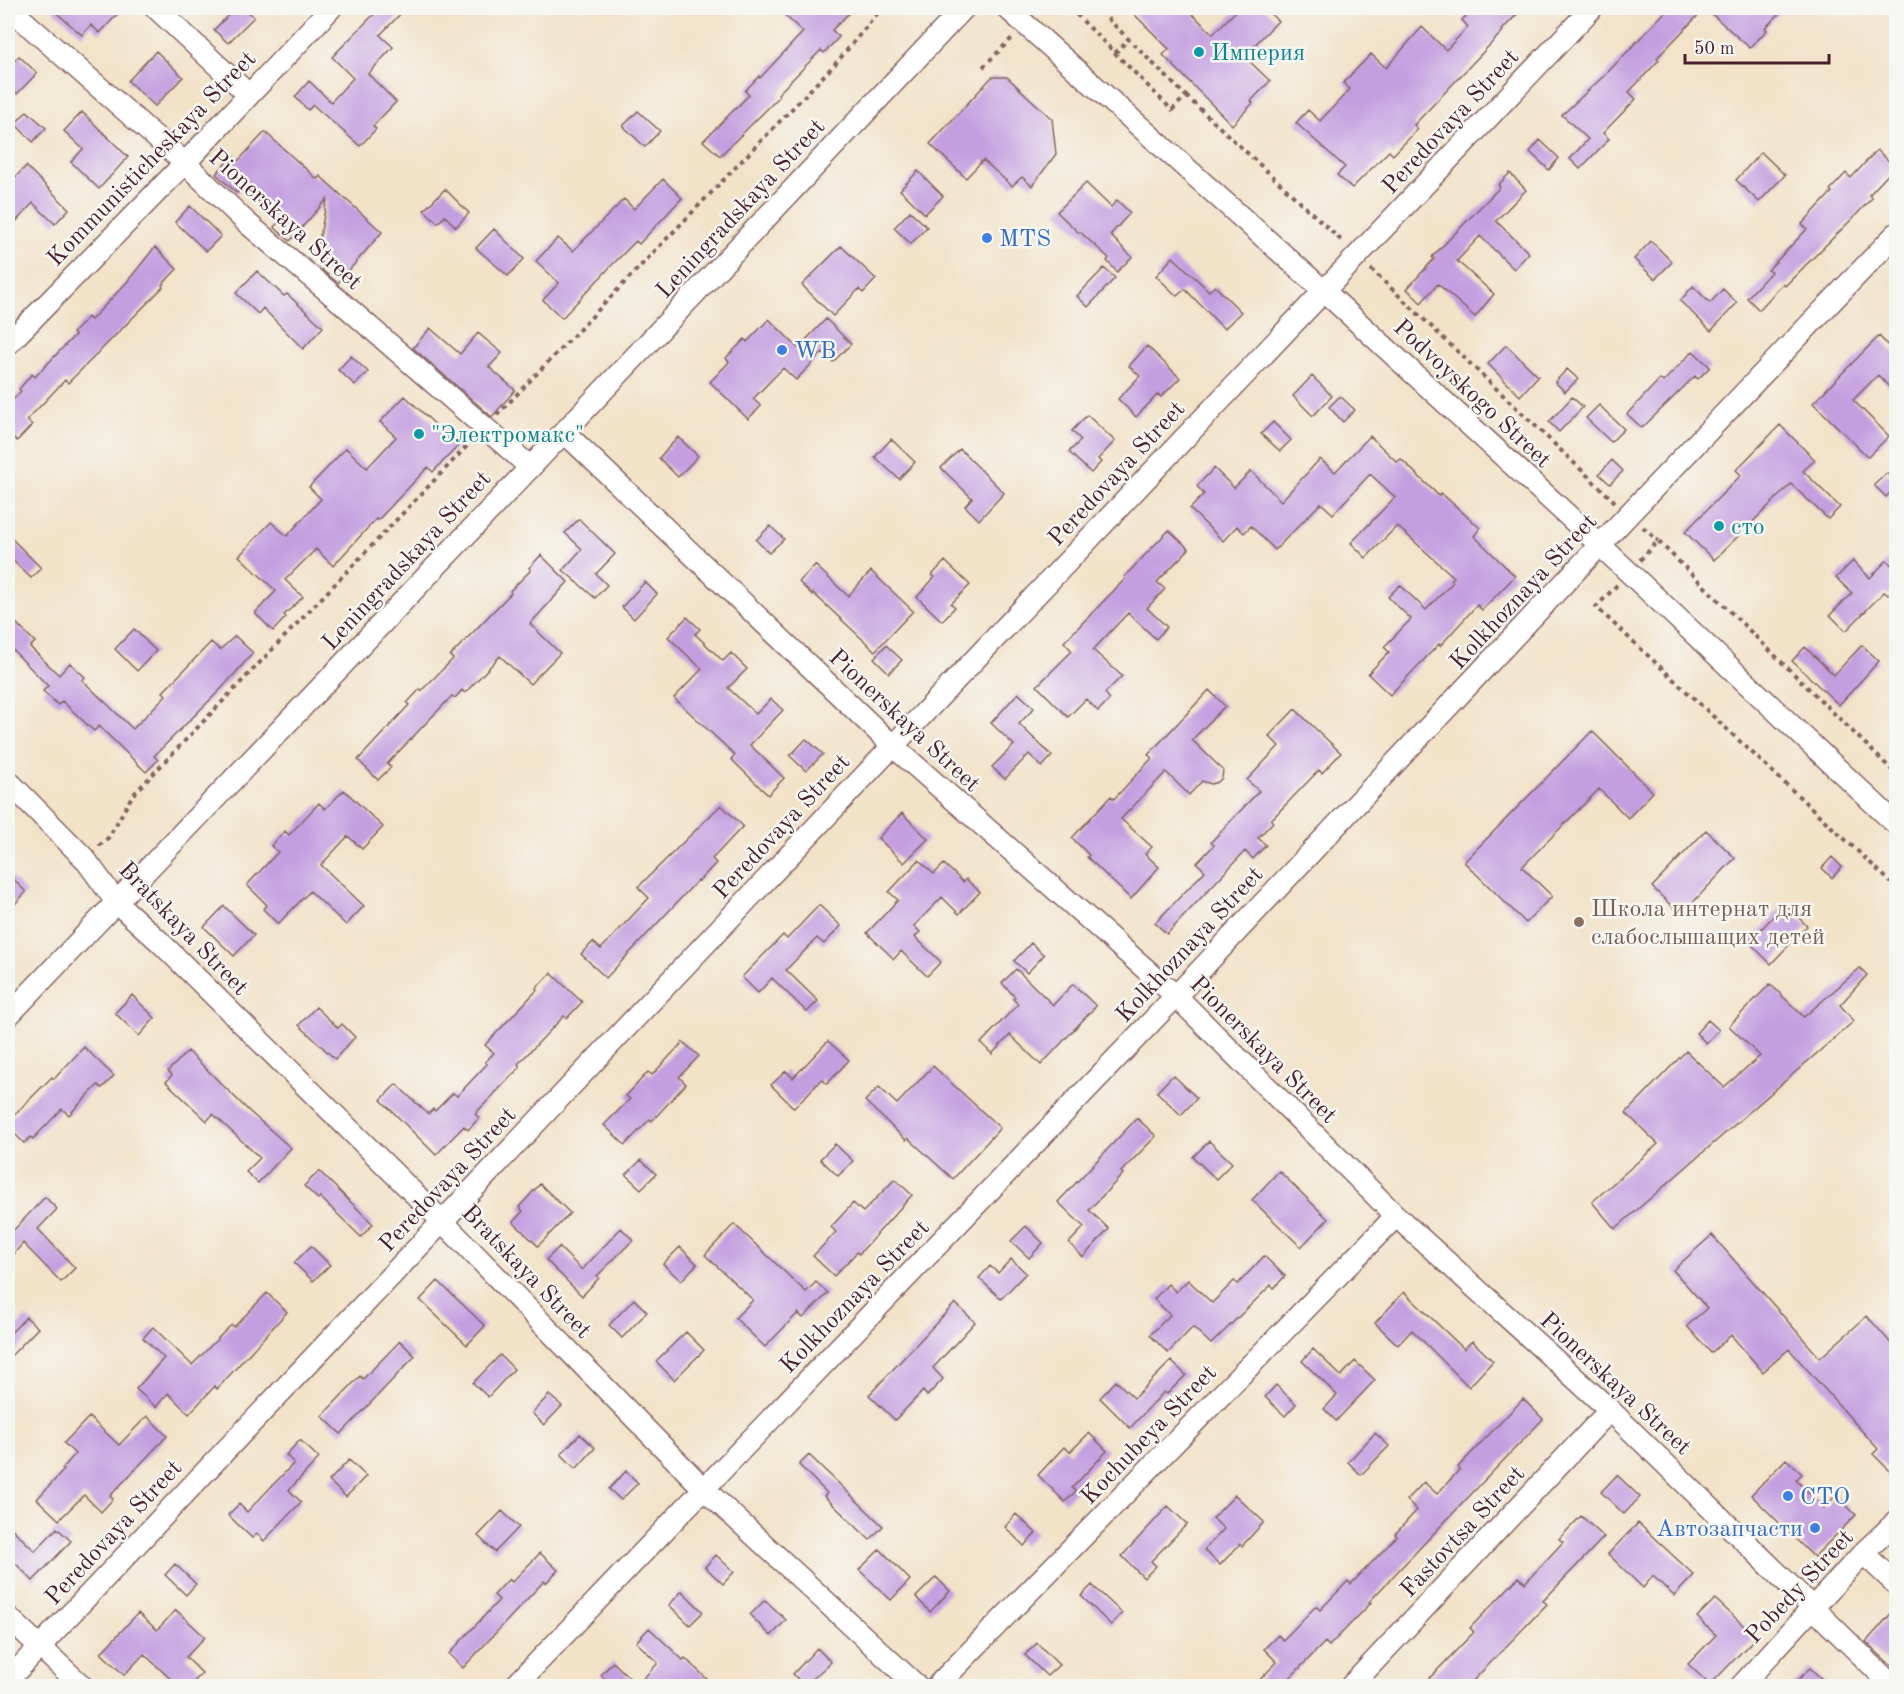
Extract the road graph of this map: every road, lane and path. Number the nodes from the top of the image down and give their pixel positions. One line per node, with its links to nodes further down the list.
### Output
1 (9, 8): 13 (street, Pionerskaya Street)
2 (156, 8): 11 (street)
3 (331, 8): 11 (street, Kommunisticheskaya Street)
4 (964, 8): 18 (street, Leningradskaya Street)
5 (1007, 8): 16 (street, Podvoyskogo Street)
6 (1070, 8): 10 (path)
7 (1097, 8): 9 (path)
8 (1592, 8): 15 (street, Peredovaya Street)
9 (1129, 39): 10 (path); 12 (path)
10 (1115, 53): 12 (path)
11 (249, 95): 13 (street, Kommunisticheskaya Street)
12 (1186, 96): 15 (path)
13 (185, 163): 17 (street, Kommunisticheskaya Street); 19 (street, Pionerskaya Street)
14 (1896, 234): 20 (street, Kolkhoznaya Street)
15 (1358, 255): 16 (street, Peredovaya Street); 20 (path)
16 (1324, 291): 22 (street, Podvoyskogo Street); 23 (street, Peredovaya Street)
17 (8, 344)
18 (564, 432): 19 (street, Leningradskaya Street); 23 (street, Pionerskaya Street)
19 (530, 467): 26 (street, Leningradskaya Street)
20 (1629, 514): 21 (path); 22 (street, Kolkhoznaya Street)
21 (1658, 541)
22 (1601, 546): 25 (street, Podvoyskogo Street); 27 (street, Kolkhoznaya Street)
23 (893, 746): 27 (street, Pionerskaya Street); 30 (street, Peredovaya Street)
24 (8, 781): 26 (street, Bratskaya Street)
25 (1896, 824)
26 (117, 903): 28 (street, Leningradskaya Street); 30 (street, Bratskaya Street)
27 (1176, 996): 29 (street, Pionerskaya Street); 32 (street, Kolkhoznaya Street)
28 (8, 1016)
29 (1396, 1216): 31 (street, Pionerskaya Street); 43 (street, Kochubeya Street)
30 (442, 1221): 32 (street, Bratskaya Street); 38 (street, Peredovaya Street)
31 (1610, 1410): 36 (street, Pionerskaya Street); 44 (street, Fastovtsa Street)
32 (705, 1489): 41 (street, Kolkhoznaya Street); 42 (street, Bratskaya Street)
33 (1896, 1522): 34 (street, Pobedy Street)
34 (1863, 1553): 35 (street); 36 (street, Pobedy Street)
35 (1896, 1584)
36 (1813, 1609): 45 (street, Pobedy Street); 46 (street, Pionerskaya Street)
37 (8, 1617): 38 (street)
38 (38, 1647): 39 (street, Peredovaya Street); 40 (street)
39 (8, 1680)
40 (82, 1686)
41 (515, 1686)
42 (917, 1686)
43 (937, 1686)
44 (1351, 1686)
45 (1741, 1686)
46 (1893, 1686)

